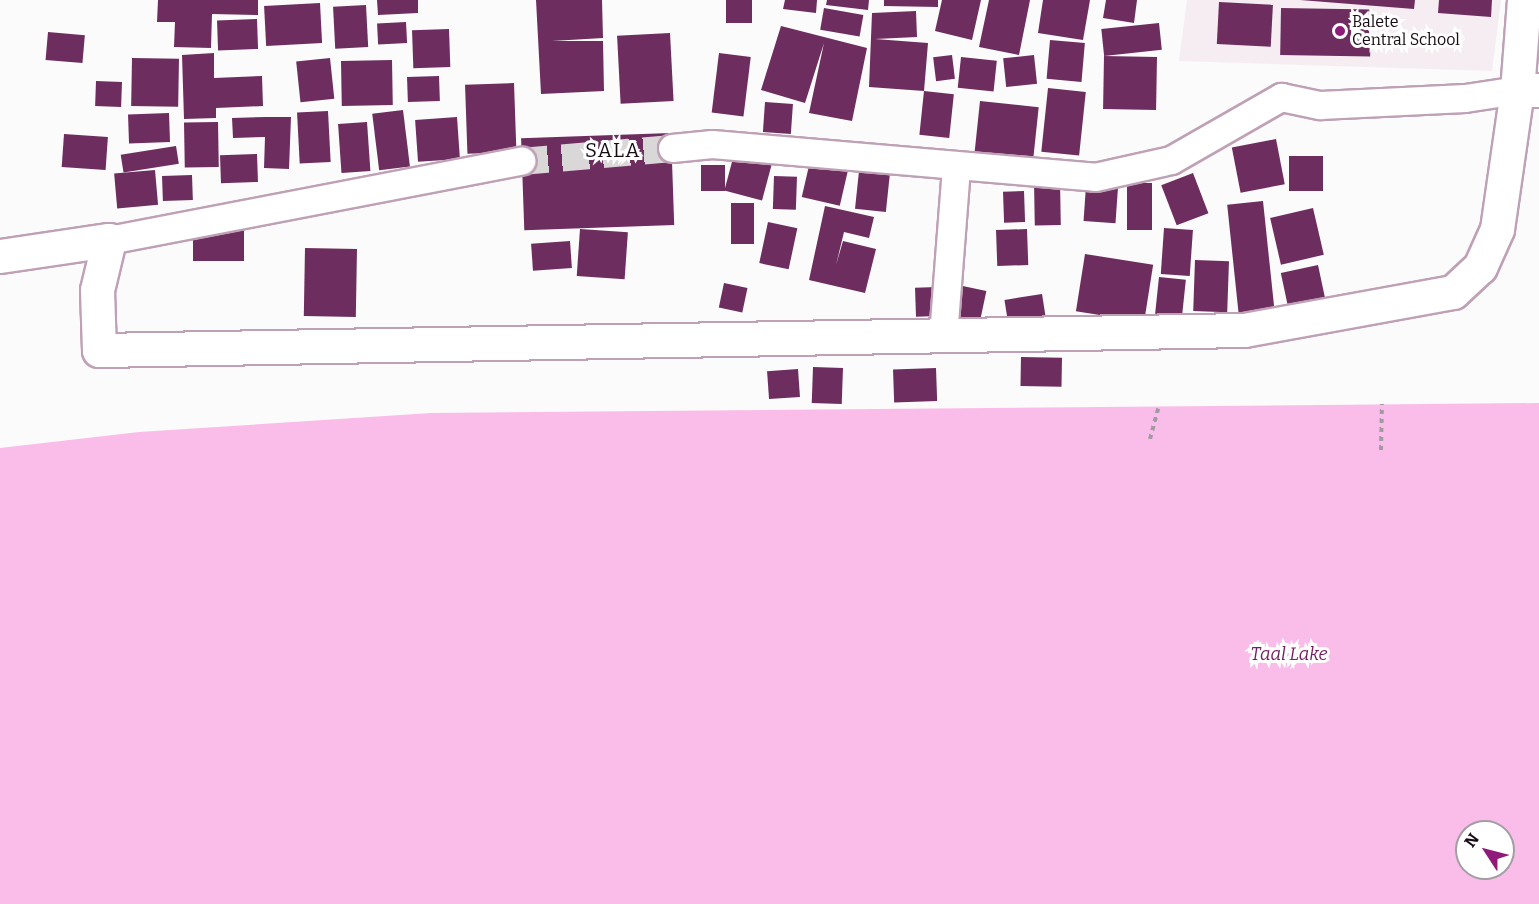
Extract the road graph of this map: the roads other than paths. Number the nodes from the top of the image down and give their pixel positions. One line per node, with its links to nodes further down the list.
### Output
1 (1524, 0): 2 (street)
2 (1528, 90): 5 (street); 8 (street)
3 (672, 148): 5 (street)
4 (521, 161): 6 (street)
5 (956, 168): 8 (street)
6 (109, 240): 7 (street); 8 (street)
7 (0, 256)
8 (943, 336)

